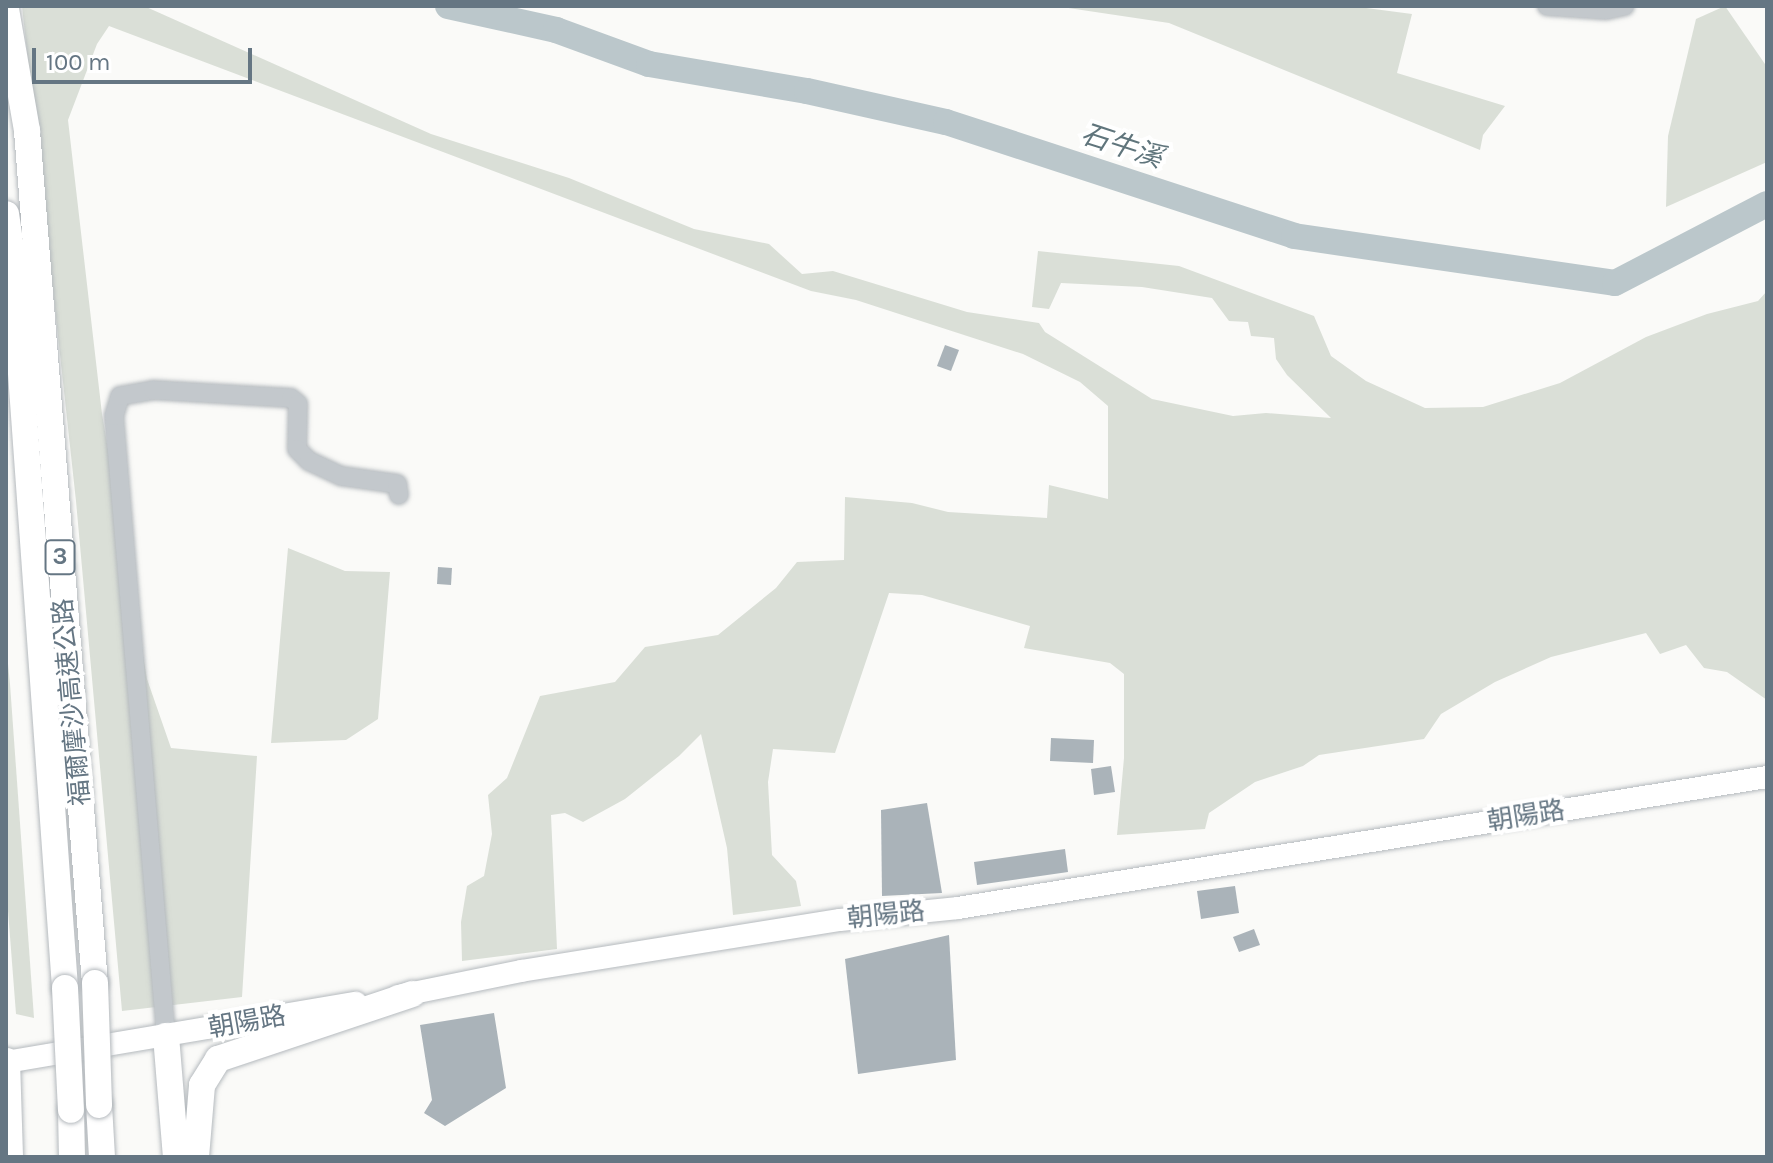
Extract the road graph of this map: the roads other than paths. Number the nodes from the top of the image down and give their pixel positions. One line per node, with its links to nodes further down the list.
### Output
1 (1547, 6): 2 (street)
2 (1625, 6)
3 (6, 9): 12 (highway, 福爾摩沙高速公路 / 3, bridge)
4 (6, 214): 11 (highway, 福爾摩沙高速公路 / 3, bridge)
5 (399, 495): 8 (street)
6 (1767, 777): 7 (main road, 朝陽路)
7 (412, 994): 8 (main road, 朝陽路); 14 (highway)
8 (166, 1036): 9 (main road, 朝陽路); 13 (highway)
9 (6, 1062): 10 (highway)
10 (10, 1157)
11 (72, 1157)
12 (102, 1157)
13 (176, 1157)
14 (196, 1157)

